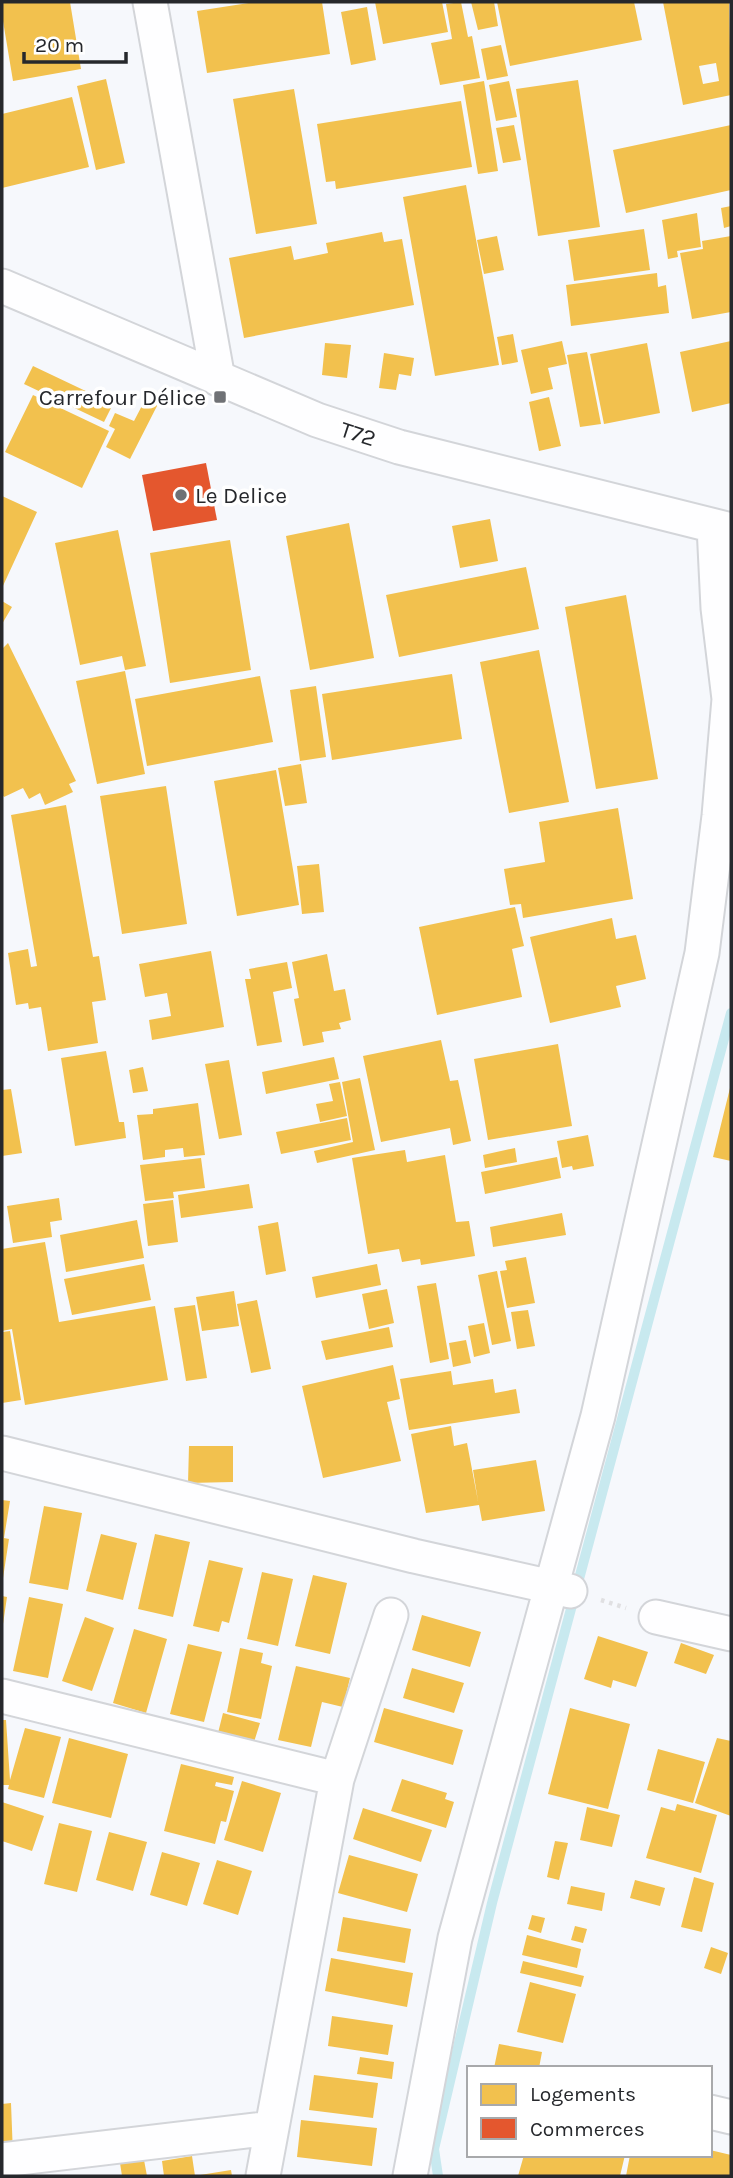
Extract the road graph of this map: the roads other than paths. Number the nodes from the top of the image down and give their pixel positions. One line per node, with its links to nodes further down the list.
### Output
1 (150, 2): 3 (street)
2 (2, 286): 3 (street, T72)
3 (218, 379): 4 (street, T72)
4 (723, 528): 5 (street)
5 (730, 696): 7 (street)
6 (2, 1453): 7 (street)
7 (561, 1589): 18 (street)
8 (391, 1615): 12 (street)
9 (656, 1617): 10 (street)
10 (731, 1634)
11 (2, 1696): 12 (street)
12 (337, 1779): 15 (street)
13 (712, 2112): 14 (street)
14 (731, 2117)
15 (272, 2128): 16 (street); 17 (street)
16 (2, 2160)
17 (263, 2176)
18 (410, 2176)

